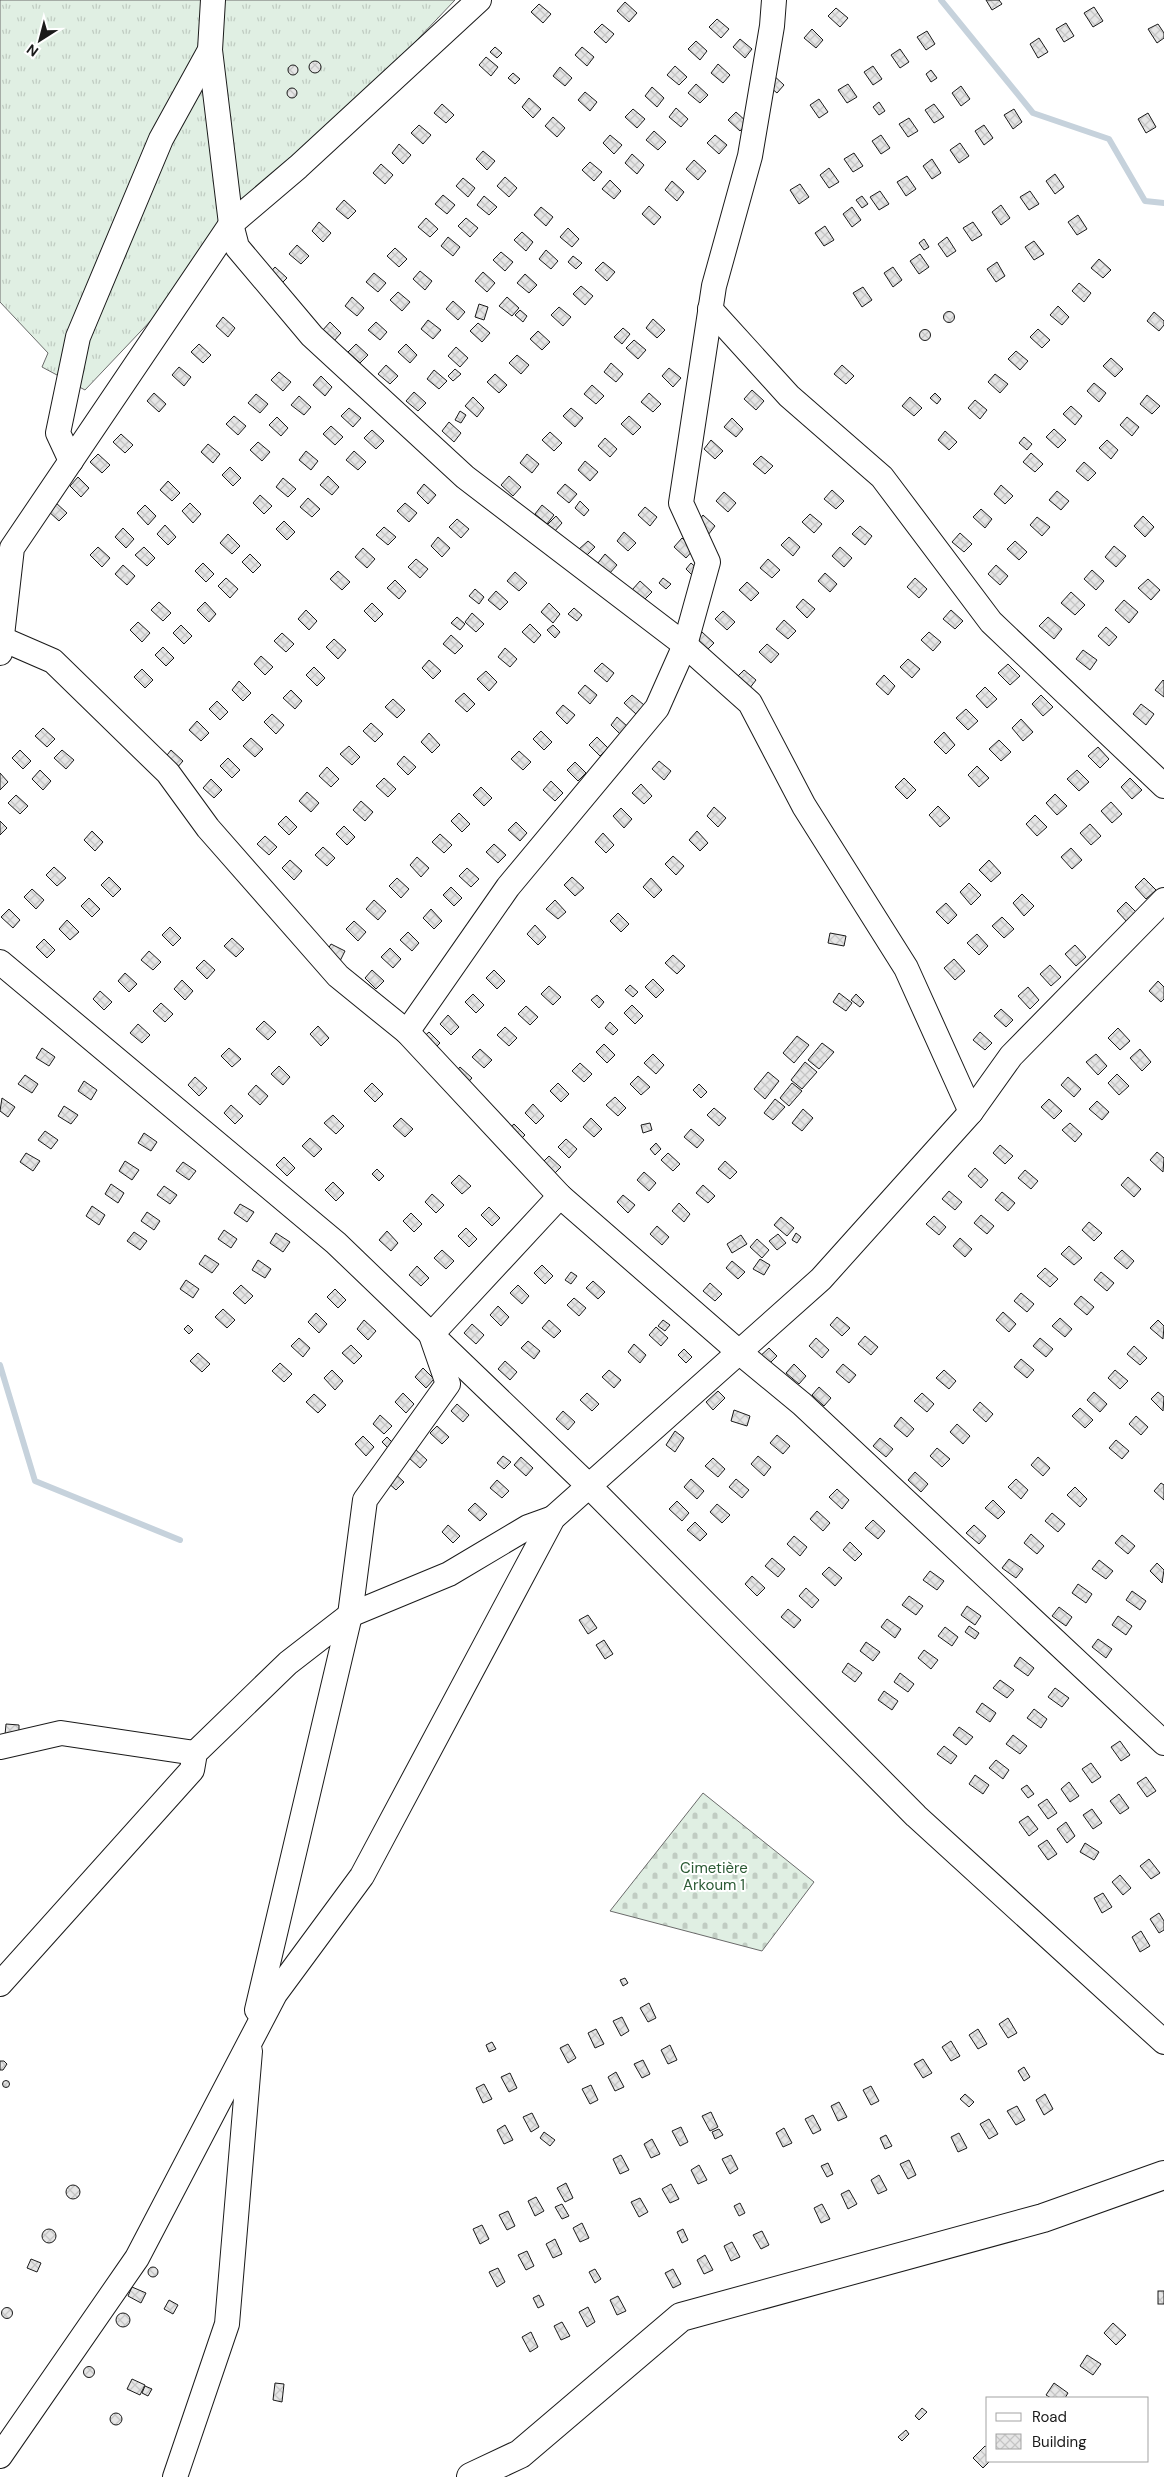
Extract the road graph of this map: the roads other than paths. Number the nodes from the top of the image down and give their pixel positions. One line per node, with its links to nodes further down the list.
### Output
1 (213, 0): 4 (street)
2 (480, 0): 5 (street)
3 (774, 0): 6 (street)
4 (210, 50): 5 (street); 7 (street)
5 (231, 224): 7 (street); 9 (street)
6 (710, 308): 9 (street); 10 (street)
7 (71, 461): 8 (street)
8 (1, 643): 13 (street)
9 (685, 645): 13 (street); 14 (street)
10 (1164, 786)
11 (1164, 900): 14 (street)
12 (0, 962): 16 (street)
13 (407, 1032): 15 (street)
14 (971, 1112): 17 (street)
15 (560, 1196): 16 (street); 17 (street)
16 (431, 1335): 18 (street); 20 (street)
17 (739, 1352): 18 (street); 21 (street)
18 (589, 1486): 19 (street); 26 (street)
19 (553, 1518): 20 (street); 25 (street)
20 (350, 1614): 23 (street); 25 (street)
21 (1164, 1743)
22 (0, 1747): 23 (street)
23 (195, 1753): 24 (street)
24 (0, 1984)
25 (250, 2040): 28 (street); 29 (street)
26 (1164, 2042)
27 (1164, 2175): 30 (main road)
28 (0, 2456)
29 (175, 2477)
30 (471, 2477)

